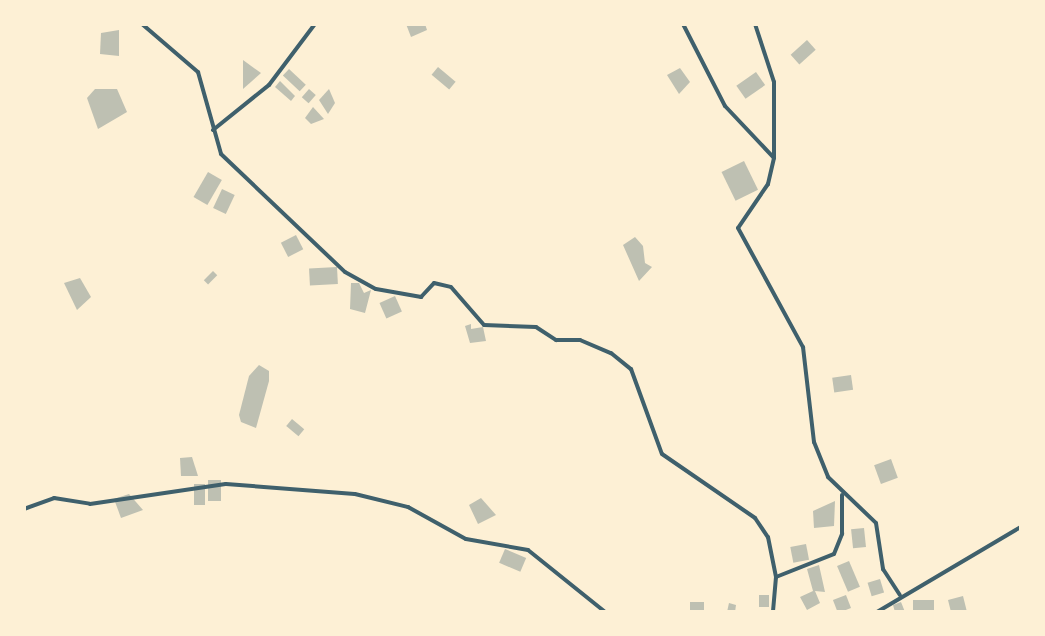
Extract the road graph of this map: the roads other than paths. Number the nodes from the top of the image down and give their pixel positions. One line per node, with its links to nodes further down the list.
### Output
1 (142, 24): 5 (street)
2 (315, 24): 5 (street)
3 (683, 24): 6 (street)
4 (755, 24): 6 (street)
5 (213, 130): 10 (street)
6 (774, 158): 7 (street)
7 (842, 495): 10 (street); 11 (street)
8 (24, 509): 12 (street)
9 (1021, 527): 11 (street)
10 (776, 577): 13 (street)
11 (900, 595): 14 (street)
12 (605, 612)
13 (773, 612)
14 (877, 612)

